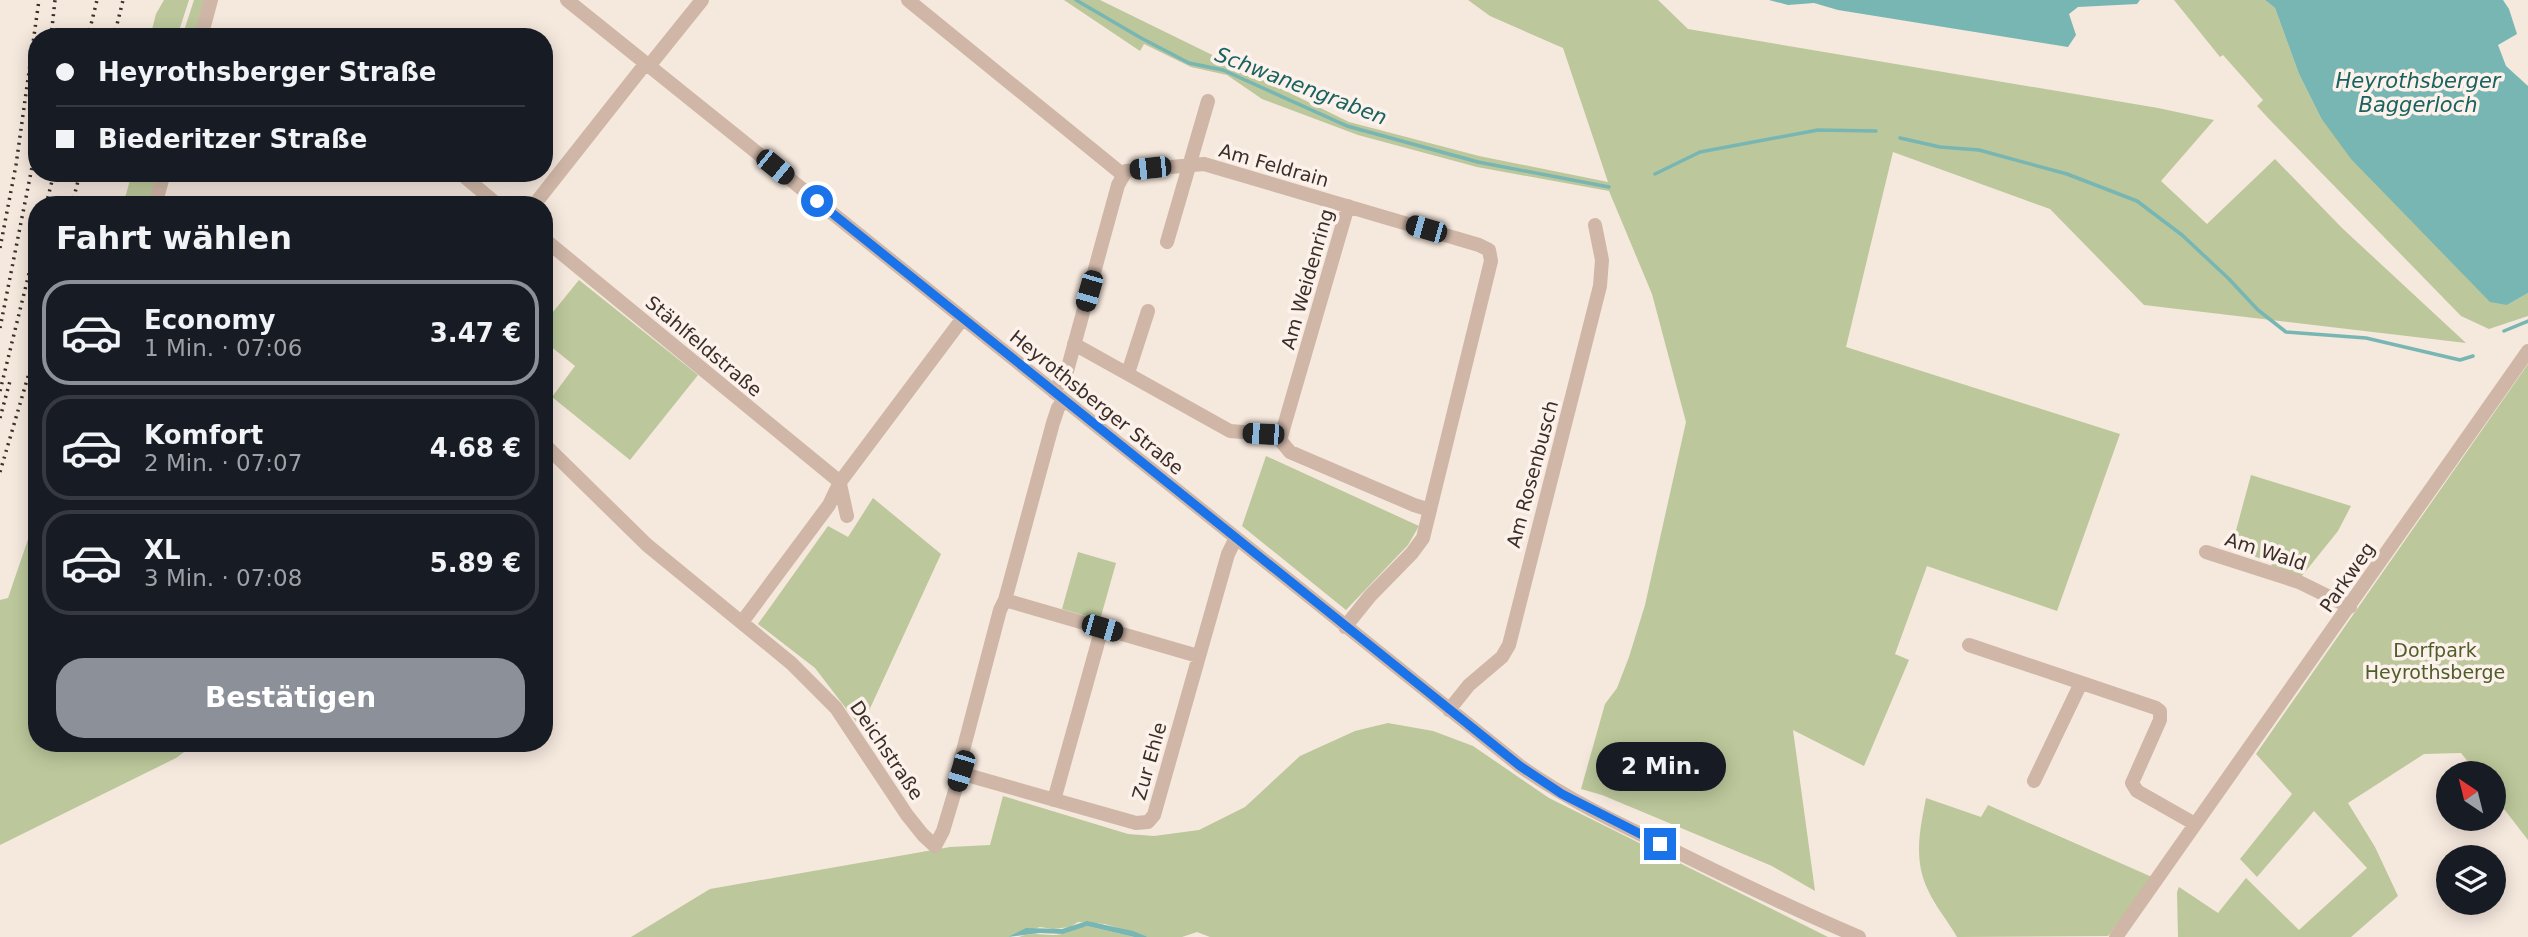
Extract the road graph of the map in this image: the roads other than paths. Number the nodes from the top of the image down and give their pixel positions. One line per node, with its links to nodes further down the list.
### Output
1 (211, 0): 5 (street)
2 (568, 0): 6 (street, Heyrothsberger Straße)
3 (702, 0): 6 (street)
4 (908, 0): 9 (street)
5 (203, 28)
6 (648, 65): 12 (street); 20 (street, Heyrothsberger Straße)
7 (1208, 101): 8 (street, Am Feldrain)
8 (1190, 164): 9 (street, Am Feldrain); 15 (street, Am Feldrain); 17 (street, Am Feldrain)
9 (1122, 174): 21 (street)
10 (471, 182): 13 (street)
11 (553, 182): 14 (street)
12 (553, 182)
13 (487, 196)
14 (541, 196)
15 (1348, 206): 25 (street, Am Weidenring); 28 (street, Am Weidenring)
16 (1595, 225): 40 (street, Am Rosenbusch)
17 (1167, 242)
18 (553, 246): 27 (street, Stählfeldstraße)
19 (1148, 311): 23 (street)
20 (963, 318): 24 (street, Heyrothsberger Straße); 27 (street)
21 (1074, 344): 23 (street); 24 (street)
22 (2528, 351): 33 (street, Parkweg)
23 (1128, 373): 25 (street)
24 (1059, 396): 30 (street, Heyrothsberger Straße); 32 (street)
25 (1280, 435): 28 (street)
26 (553, 453): 34 (street, Deichstraße)
27 (840, 482): 29 (street); 34 (street)
28 (1430, 510): 35 (street, Am Weidenring)
29 (847, 516)
30 (1236, 538): 35 (street, Heyrothsberger Straße); 38 (street, Zur Ehle)
31 (2206, 552): 33 (street, Am Wald)
32 (1005, 600): 36 (street); 41 (street)
33 (2350, 607): 44 (street, Parkweg)
34 (742, 622): 41 (street, Deichstraße)
35 (1345, 627): 40 (street, Heyrothsberger Straße)
36 (1102, 628): 38 (street); 43 (street)
37 (1969, 645): 39 (street)
38 (1198, 656): 43 (street, Zur Ehle)
39 (2081, 682): 42 (street); 44 (street)
40 (1449, 710): 45 (street, Heyrothsberger Straße)
41 (961, 771): 43 (street, Zur Ehle)
42 (2034, 781)
43 (1054, 800)
44 (2195, 824): 46 (street, Parkweg)
45 (1859, 937)
46 (2116, 937)

